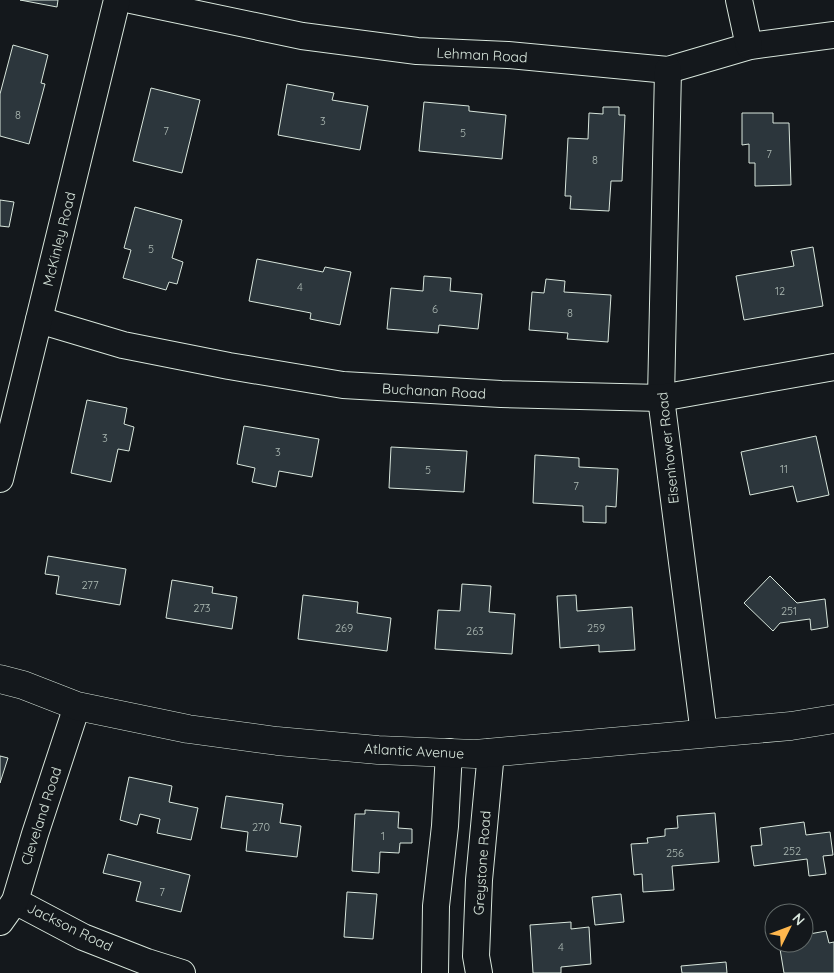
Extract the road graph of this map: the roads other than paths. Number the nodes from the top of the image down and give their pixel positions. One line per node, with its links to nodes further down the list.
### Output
1 (117, 0): 7 (street, McKinley Road)
2 (131, 0): 6 (street, Lehman Road)
3 (739, 0): 5 (street)
4 (834, 35): 5 (street, Lehman Road)
5 (749, 46): 6 (street, Lehman Road)
6 (668, 70): 9 (street, Eisenhower Road)
7 (39, 320): 9 (street, Buchanan Road); 10 (street, McKinley Road)
8 (834, 367): 9 (street, Buchanan Road)
9 (661, 398): 14 (street, Eisenhower Road)
10 (0, 478)
11 (0, 679): 12 (main road, Atlantic Avenue)
12 (78, 706): 15 (main road, Atlantic Avenue); 17 (street, Cleveland Road)
13 (834, 719): 14 (main road, Atlantic Avenue)
14 (704, 734): 16 (main road, Atlantic Avenue)
15 (449, 752): 16 (main road, Atlantic Avenue); 20 (street)
16 (491, 752): 21 (street, Greystone Road)
17 (15, 900): 18 (street, Cleveland Road); 19 (street, Jackson Road)
18 (0, 922)
19 (182, 973)
20 (435, 973)
21 (479, 973)

